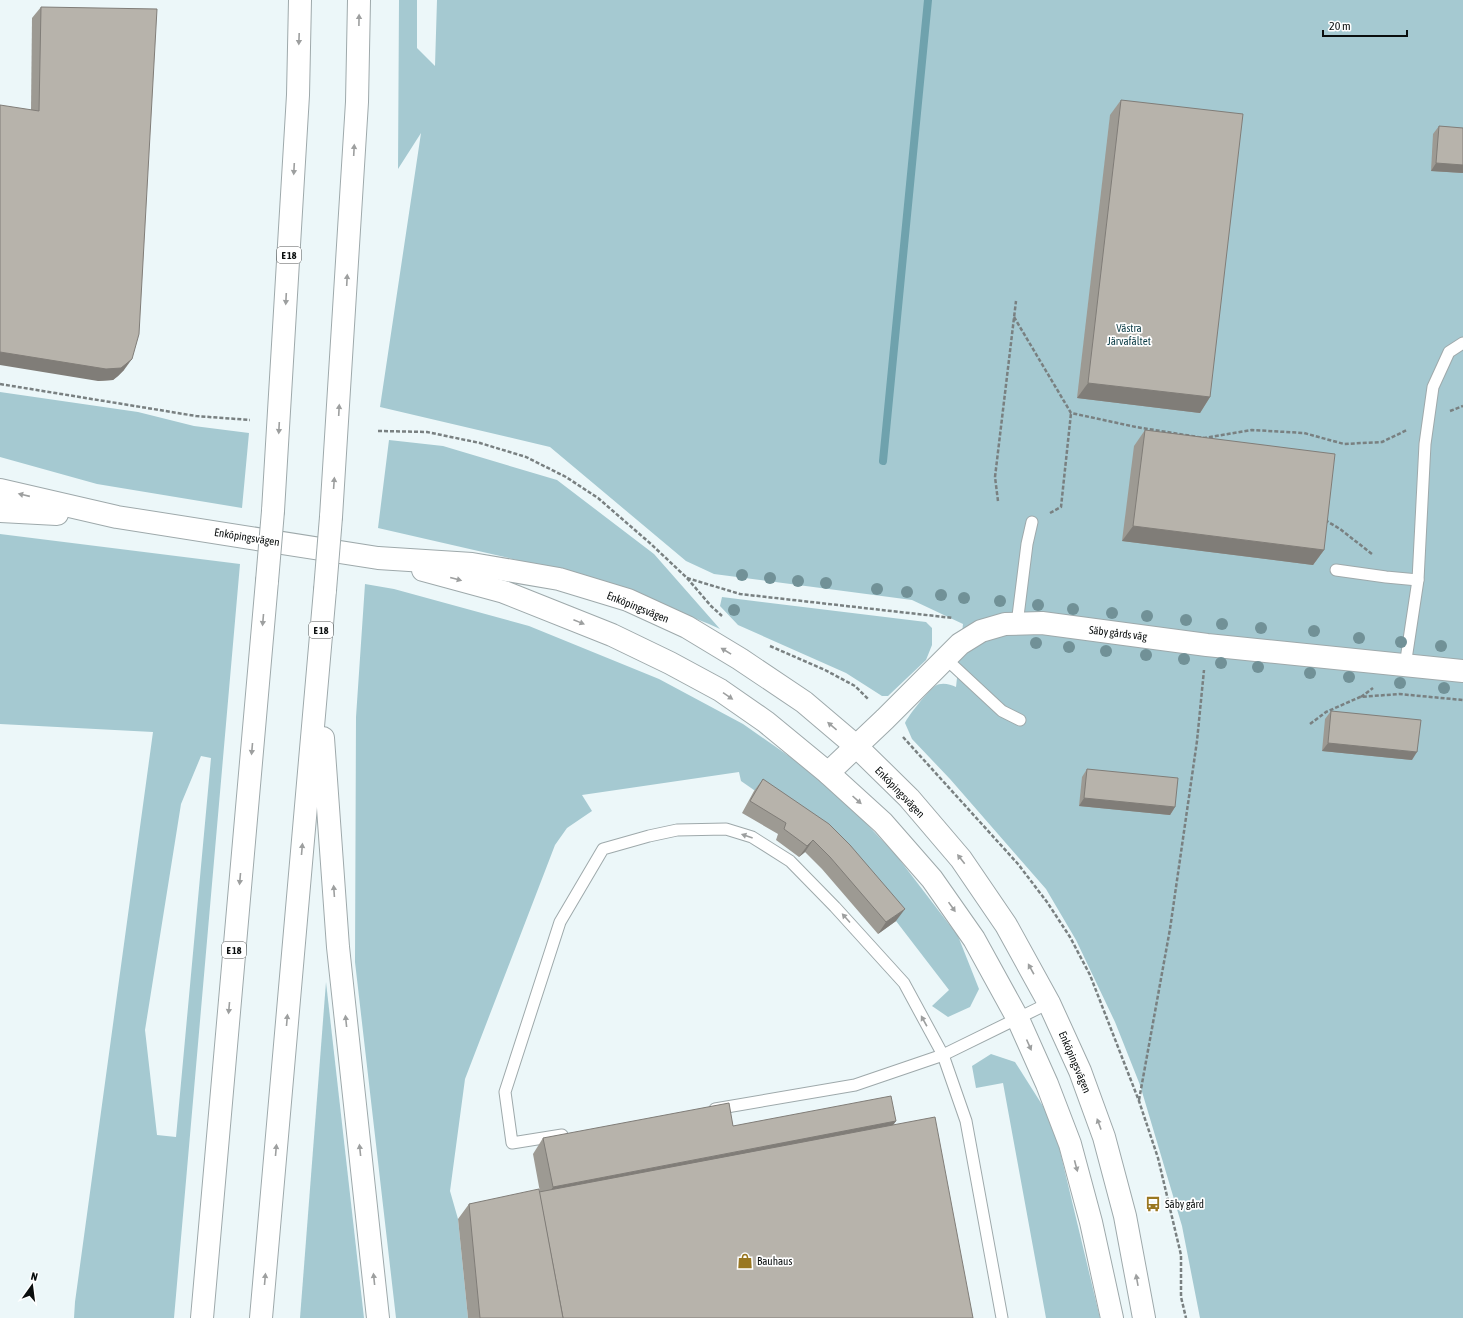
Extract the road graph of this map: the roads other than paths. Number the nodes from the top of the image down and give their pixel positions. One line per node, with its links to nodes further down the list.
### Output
1 (300, 0): 24 (main road, E 18, one-way to 24, bridge)
2 (359, 0): 14 (main road, E 18, one-way to 2, bridge)
3 (1463, 343): 10 (lane)
4 (0, 490): 6 (main road, Enköpingsvägen, one-way to 4)
5 (0, 511): 6 (main road, Enköpingsvägen)
6 (116, 517): 8 (main road, Enköpingsvägen)
7 (1032, 522): 11 (lane)
8 (378, 558): 17 (main road, Enköpingsvägen, one-way to 8); 18 (main road, Enköpingsvägen, one-way to 18)
9 (1336, 570): 10 (lane)
10 (1418, 580): 13 (lane)
11 (1018, 624): 12 (main road, Säby gårds väg); 13 (main road, Säby gårds väg)
12 (945, 658): 16 (lane); 17 (main road, Säby gårds väg)
13 (1405, 666): 15 (main road, Säby gårds väg)
14 (318, 671): 25 (main road, E 18, one-way to 14); 26 (main road, one-way to 14)
15 (1463, 671)
16 (1020, 720)
17 (857, 747): 18 (main road, Säby gårds väg); 19 (main road, Enköpingsvägen, one-way to 17)
18 (828, 773): 20 (main road, Enköpingsvägen, one-way to 20)
19 (1049, 1003): 20 (lane); 29 (main road, Enköpingsvägen, one-way to 19)
20 (1018, 1019): 21 (lane); 28 (main road, Enköpingsvägen, one-way to 28)
21 (943, 1055): 22 (lane); 23 (lane, one-way to 23); 27 (lane)
22 (704, 1111)
23 (569, 1134)
24 (202, 1318)
25 (261, 1318)
26 (378, 1318)
27 (1002, 1318)
28 (1112, 1318)
29 (1144, 1318)

